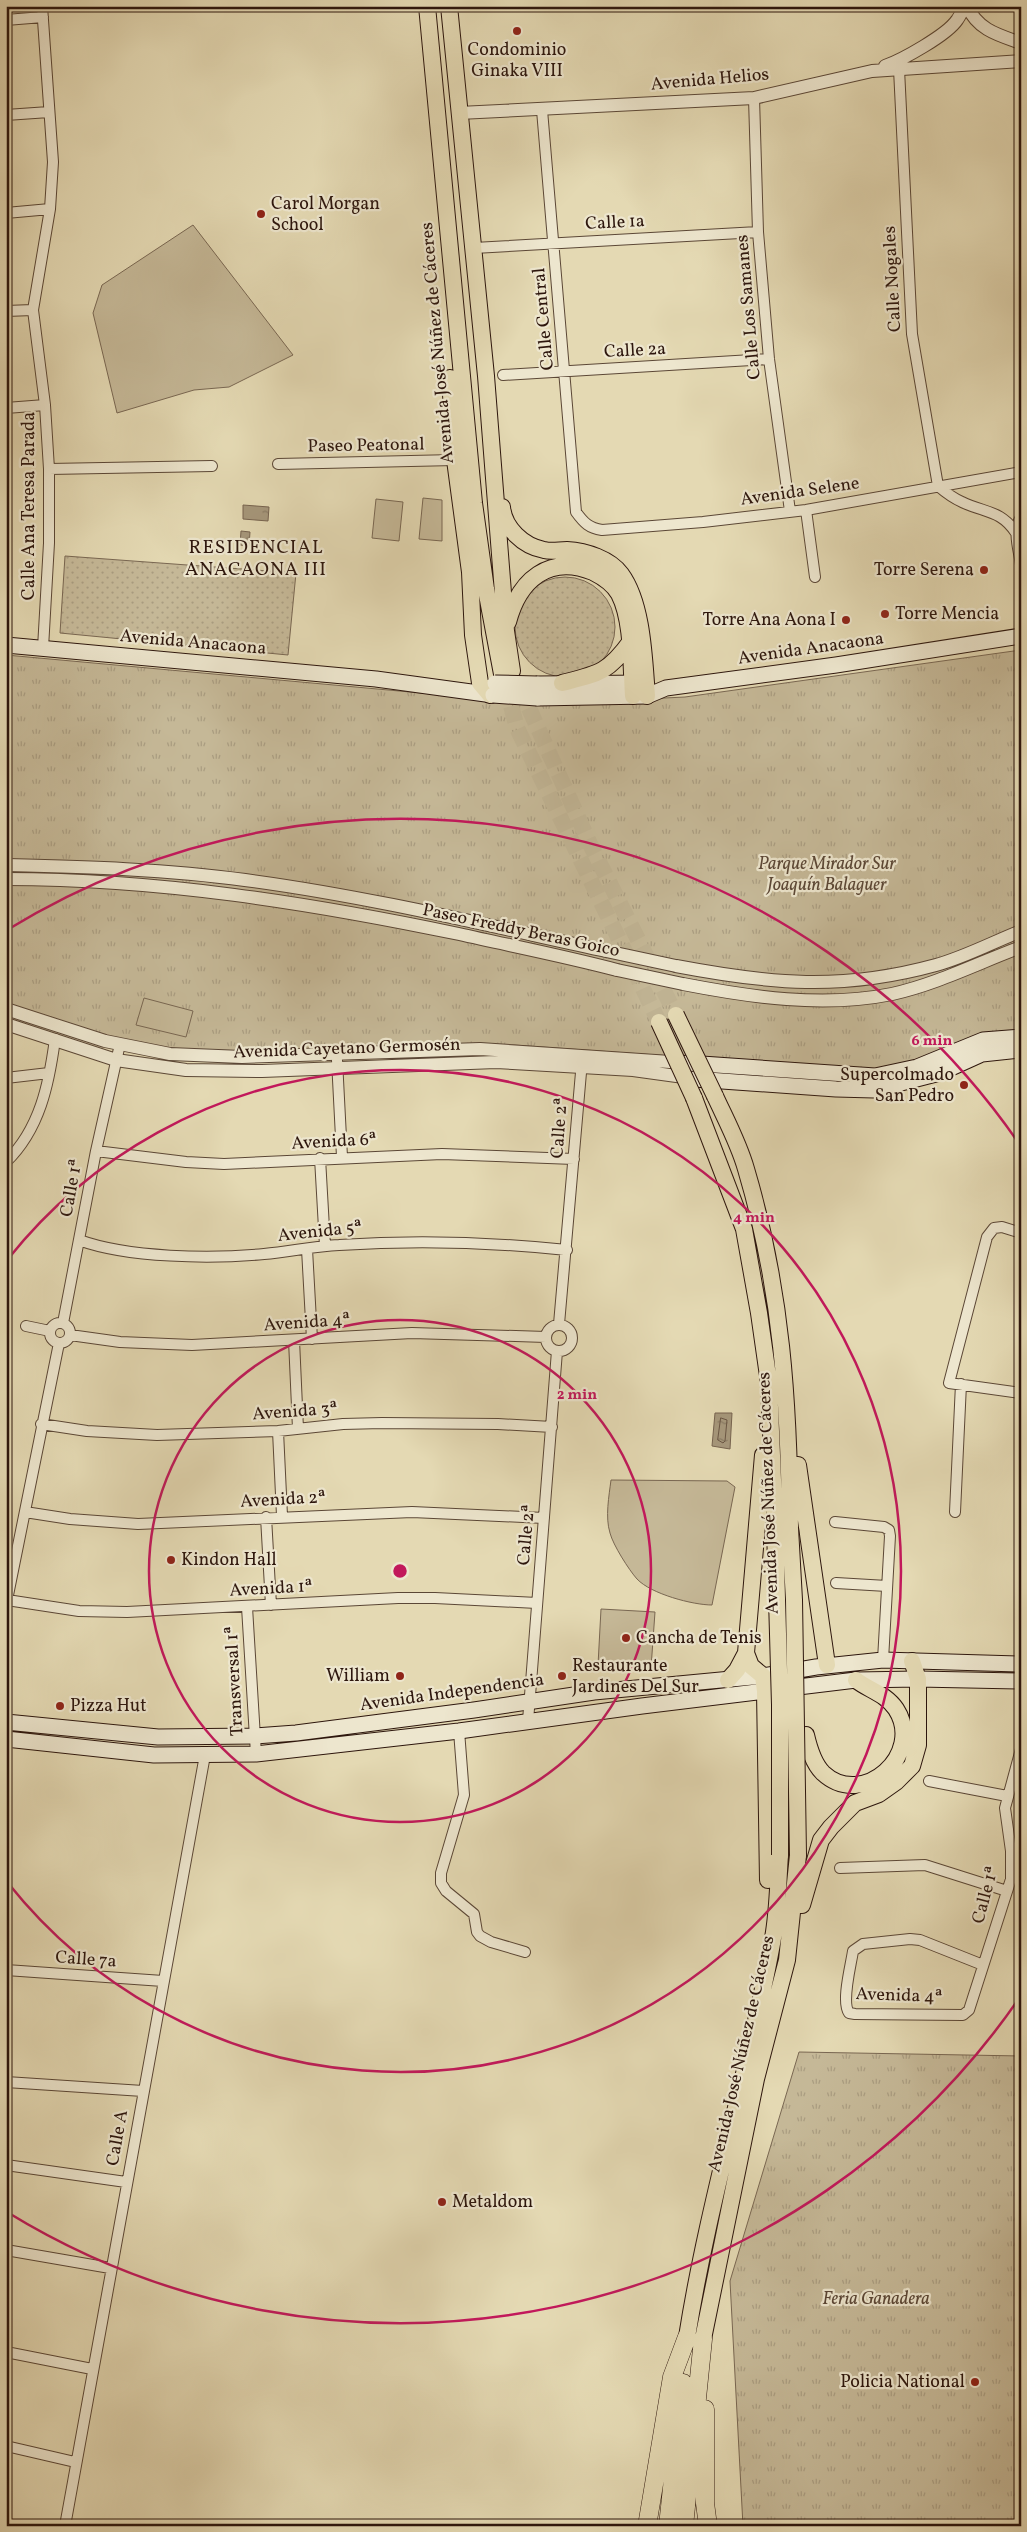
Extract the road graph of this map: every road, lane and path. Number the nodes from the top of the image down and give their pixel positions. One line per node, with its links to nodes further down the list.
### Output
1 (42, 6): 5 (street, Calle Ana Teresa Parada)
2 (427, 6): 17 (main road, Avenida José Núñez de Cáceres)
3 (449, 6): 14 (main road)
4 (966, 6): 7 (street); 10 (street)
5 (43, 17): 6 (street); 13 (street, Calle Ana Teresa Parada)
6 (6, 20)
7 (1021, 43)
8 (1021, 61): 9 (street, Avenida Helios)
9 (899, 69): 10 (street, Avenida Helios); 40 (street, Calle Nogales)
10 (872, 71): 11 (street, Avenida Helios)
11 (754, 98): 12 (street, Avenida Helios); 22 (street, Calle Los Samanes)
12 (542, 110): 14 (street, Avenida Helios); 23 (street, Calle Central)
13 (49, 112): 15 (street); 20 (street, Calle Ana Teresa Parada)
14 (459, 113): 16 (main road)
15 (6, 115)
16 (463, 146): 17 (main road); 18 (main road)
17 (440, 148): 19 (main road, Avenida José Núñez de Cáceres)
18 (466, 172): 19 (main road); 24 (main road)
19 (443, 173): 26 (main road, Avenida José Núñez de Cáceres)
20 (50, 209): 21 (street); 27 (street, Calle Ana Teresa Parada)
21 (6, 212)
22 (758, 232): 23 (street, Calle 1a); 29 (street, Calle Los Samanes)
23 (554, 243): 24 (street, Calle 1a); 30 (street, Calle Central)
24 (474, 248): 25 (main road)
25 (476, 274): 26 (main road); 34 (main road)
26 (452, 278): 35 (main road); 53 (main road, Avenida José Núñez de Cáceres)
27 (34, 310): 28 (street); 32 (street, Calle Ana Teresa Parada)
28 (6, 311)
29 (769, 359): 30 (street, Calle 2a); 42 (street, Calle Los Samanes)
30 (565, 372): 31 (street, Calle 2a); 44 (street, Calle Central)
31 (503, 375)
32 (45, 405): 33 (street); 38 (street, Calle Ana Teresa Parada)
33 (6, 408)
34 (490, 440): 48 (main road); 55 (main road)
35 (455, 460): 36 (street, Paseo Peatonal); 53 (main road)
36 (278, 464)
37 (212, 466): 38 (street)
38 (49, 469): 52 (street, Calle Ana Teresa Parada)
39 (1021, 472): 40 (street, Avenida Selene)
40 (938, 486): 41 (street, Avenida Selene); 45 (street)
41 (806, 510): 42 (street, Avenida Selene); 47 (street)
42 (790, 511): 44 (street, Avenida Selene)
43 (1021, 517): 45 (street)
44 (584, 523)
45 (1016, 533): 46 (street)
46 (1021, 566)
47 (815, 577)
48 (506, 632): 50 (main road); 53 (main road)
49 (1021, 636): 55 (main road, Avenida Anacaona)
50 (631, 642): 54 (main road); 55 (main road)
51 (6, 645): 52 (main road, Avenida Anacaona)
52 (43, 648): 53 (main road, Avenida Anacaona)
53 (496, 683): 56 (main road, Avenida Anacaona, bridge)
54 (562, 683): 55 (main road, Avenida Anacaona); 56 (main road, Avenida Anacaona)
55 (639, 690): 56 (main road, Avenida Anacaona)
56 (537, 691)
57 (6, 865): 59 (street, Paseo Freddy Beras Goico, bridge)
58 (6, 880): 60 (street, Paseo Freddy Beras Goico, bridge)
59 (1021, 931)
60 (1021, 947)
61 (6, 1009): 67 (street, Avenida Cayetano Germosén)
62 (676, 1015): 99 (main road, Avenida José Núñez de Cáceres, bridge)
63 (659, 1022): 97 (main road, Avenida José Núñez de Cáceres, bridge)
64 (6, 1024): 66 (street, Avenida Cayetano Germosén)
65 (1021, 1036): 72 (main road)
66 (55, 1039): 70 (street, Avenida Cayetano Germosén); 74 (street)
67 (120, 1044): 69 (street, Avenida Cayetano Germosén); 70 (street, Calle 1ª)
68 (1021, 1050): 76 (main road)
69 (337, 1054): 71 (street, Avenida Cayetano Germosén); 73 (street)
70 (116, 1060): 73 (street, Avenida Cayetano Germosén); 77 (street, Calle 1ª)
71 (582, 1060): 72 (street, Avenida Cayetano Germosén); 73 (street, Avenida Cayetano Germosén); 76 (street, Avenida Cayetano Germosén); 80 (street, Calle 2ª)
72 (687, 1063)
73 (338, 1068): 78 (street)
74 (49, 1073): 75 (street); 81 (street)
75 (6, 1078)
76 (694, 1078)
77 (96, 1151): 79 (street, Avenida 6ª); 83 (street, Calle 1ª)
78 (342, 1157): 79 (street, Avenida 6ª); 80 (street, Avenida 6ª)
79 (320, 1158): 84 (street)
80 (574, 1159): 86 (street, Calle 2ª)
81 (6, 1162)
82 (1021, 1233): 98 (street)
83 (79, 1240): 85 (street, Avenida 5ª); 87 (street, Calle 1ª)
84 (325, 1246): 85 (street, Avenida 5ª); 86 (street, Avenida 5ª)
85 (307, 1250): 93 (street)
86 (567, 1250): 88 (street, Calle 2ª)
87 (64, 1323): 90 (street); 91 (street)
88 (560, 1324): 92 (street); 96 (street)
89 (26, 1326): 90 (street)
90 (50, 1331): 95 (street)
91 (70, 1335): 94 (street, Avenida 4ª); 95 (street)
92 (546, 1337): 93 (street, Avenida 4ª); 96 (street)
93 (312, 1339): 94 (street, Avenida 4ª)
94 (294, 1340): 103 (street)
95 (59, 1343): 101 (street)
96 (557, 1351): 102 (street, Calle 2ª)
97 (769, 1383): 111 (main road, Avenida José Núñez de Cáceres); 119 (main road)
98 (962, 1384): 100 (street); 106 (street)
99 (786, 1388): 111 (main road, Avenida José Núñez de Cáceres); 123 (main road)
100 (1021, 1393)
101 (41, 1424): 104 (street, Avenida 3ª); 105 (street)
102 (552, 1427): 103 (street, Avenida 3ª); 109 (street, Calle 2ª)
103 (298, 1429): 104 (street, Avenida 3ª)
104 (278, 1431): 107 (street)
105 (24, 1512): 108 (street, Avenida 2ª); 115 (street)
106 (955, 1512)
107 (282, 1516): 108 (street, Avenida 2ª); 109 (street, Avenida 2ª)
108 (266, 1517): 117 (street)
109 (544, 1518): 116 (street, Calle 2ª)
110 (835, 1522): 113 (street)
111 (782, 1528): 114 (main road, Avenida José Núñez de Cáceres, bridge); 145 (main road, Avenida José Núñez de Cáceres, bridge)
112 (836, 1583): 113 (street)
113 (887, 1586): 120 (street)
114 (794, 1600): 126 (main road, bridge); 146 (main road, Avenida José Núñez de Cáceres, bridge)
115 (7, 1603): 118 (street, Avenida 1ª)
116 (538, 1603): 117 (street, Avenida 1ª); 130 (street, Calle 2ª)
117 (271, 1605): 118 (street, Avenida 1ª)
118 (247, 1606): 135 (street, Transversal 1ª)
119 (746, 1653): 125 (main road); 128 (main road)
120 (883, 1660): 121 (main road, Avenida Independencia); 123 (main road, Avenida Independencia)
121 (912, 1661): 122 (main road, Avenida Independencia); 124 (main road)
122 (1021, 1664)
123 (827, 1665): 128 (main road, Avenida Independencia)
124 (918, 1679): 126 (main road, Avenida Independencia); 127 (main road, Avenida Independencia); 146 (main road)
125 (728, 1680): 128 (main road, Avenida Independencia); 129 (main road, Avenida Independencia)
126 (856, 1680): 128 (main road, Avenida Independencia)
127 (1021, 1681)
128 (764, 1684): 131 (main road, Avenida Independencia); 145 (main road)
129 (640, 1688): 130 (main road, Avenida Independencia); 131 (main road)
130 (530, 1702): 132 (street, Calle 2ª); 135 (main road, Avenida Independencia)
131 (642, 1706): 132 (main road, Avenida Independencia)
132 (528, 1721): 134 (main road, Avenida Independencia)
133 (6, 1722): 135 (main road, Avenida Independencia)
134 (459, 1731): 138 (main road, Avenida Independencia); 144 (street)
135 (255, 1736): 138 (street, Transversal 1ª)
136 (6, 1739): 139 (main road, Avenida Independencia)
137 (1021, 1749): 141 (street, Calle 1ª)
138 (256, 1754): 139 (main road, Avenida Independencia)
139 (205, 1756): 149 (street, Calle A)
140 (929, 1781): 141 (street)
141 (1007, 1796): 143 (street, Calle 1ª)
142 (840, 1868): 143 (street)
143 (1007, 1891): 147 (street, Calle 1ª)
144 (525, 1952)
145 (768, 1960): 157 (main road, Avenida José Núñez de Cáceres)
146 (787, 1960): 157 (main road, Avenida José Núñez de Cáceres)
147 (983, 1965): 150 (street, Calle 1ª); 150 (street, Avenida 4ª)
148 (6, 1970): 149 (street, Calle 7a)
149 (163, 1981): 152 (street, Calle A)
150 (963, 2015)
151 (6, 2082): 152 (street)
152 (143, 2090): 154 (street, Calle A)
153 (6, 2165): 154 (street)
154 (126, 2182): 156 (street, Calle A)
155 (6, 2250): 156 (street)
156 (110, 2268): 159 (street, Calle A)
157 (695, 2338): 163 (highway); 164 (highway); 165 (highway); 166 (highway)
158 (6, 2352): 159 (street)
159 (92, 2369): 161 (street, Calle A)
160 (6, 2446): 161 (street)
161 (75, 2462): 162 (street, Calle A)
162 (65, 2526)
163 (647, 2526)
164 (668, 2526)
165 (684, 2526)
166 (708, 2526)

